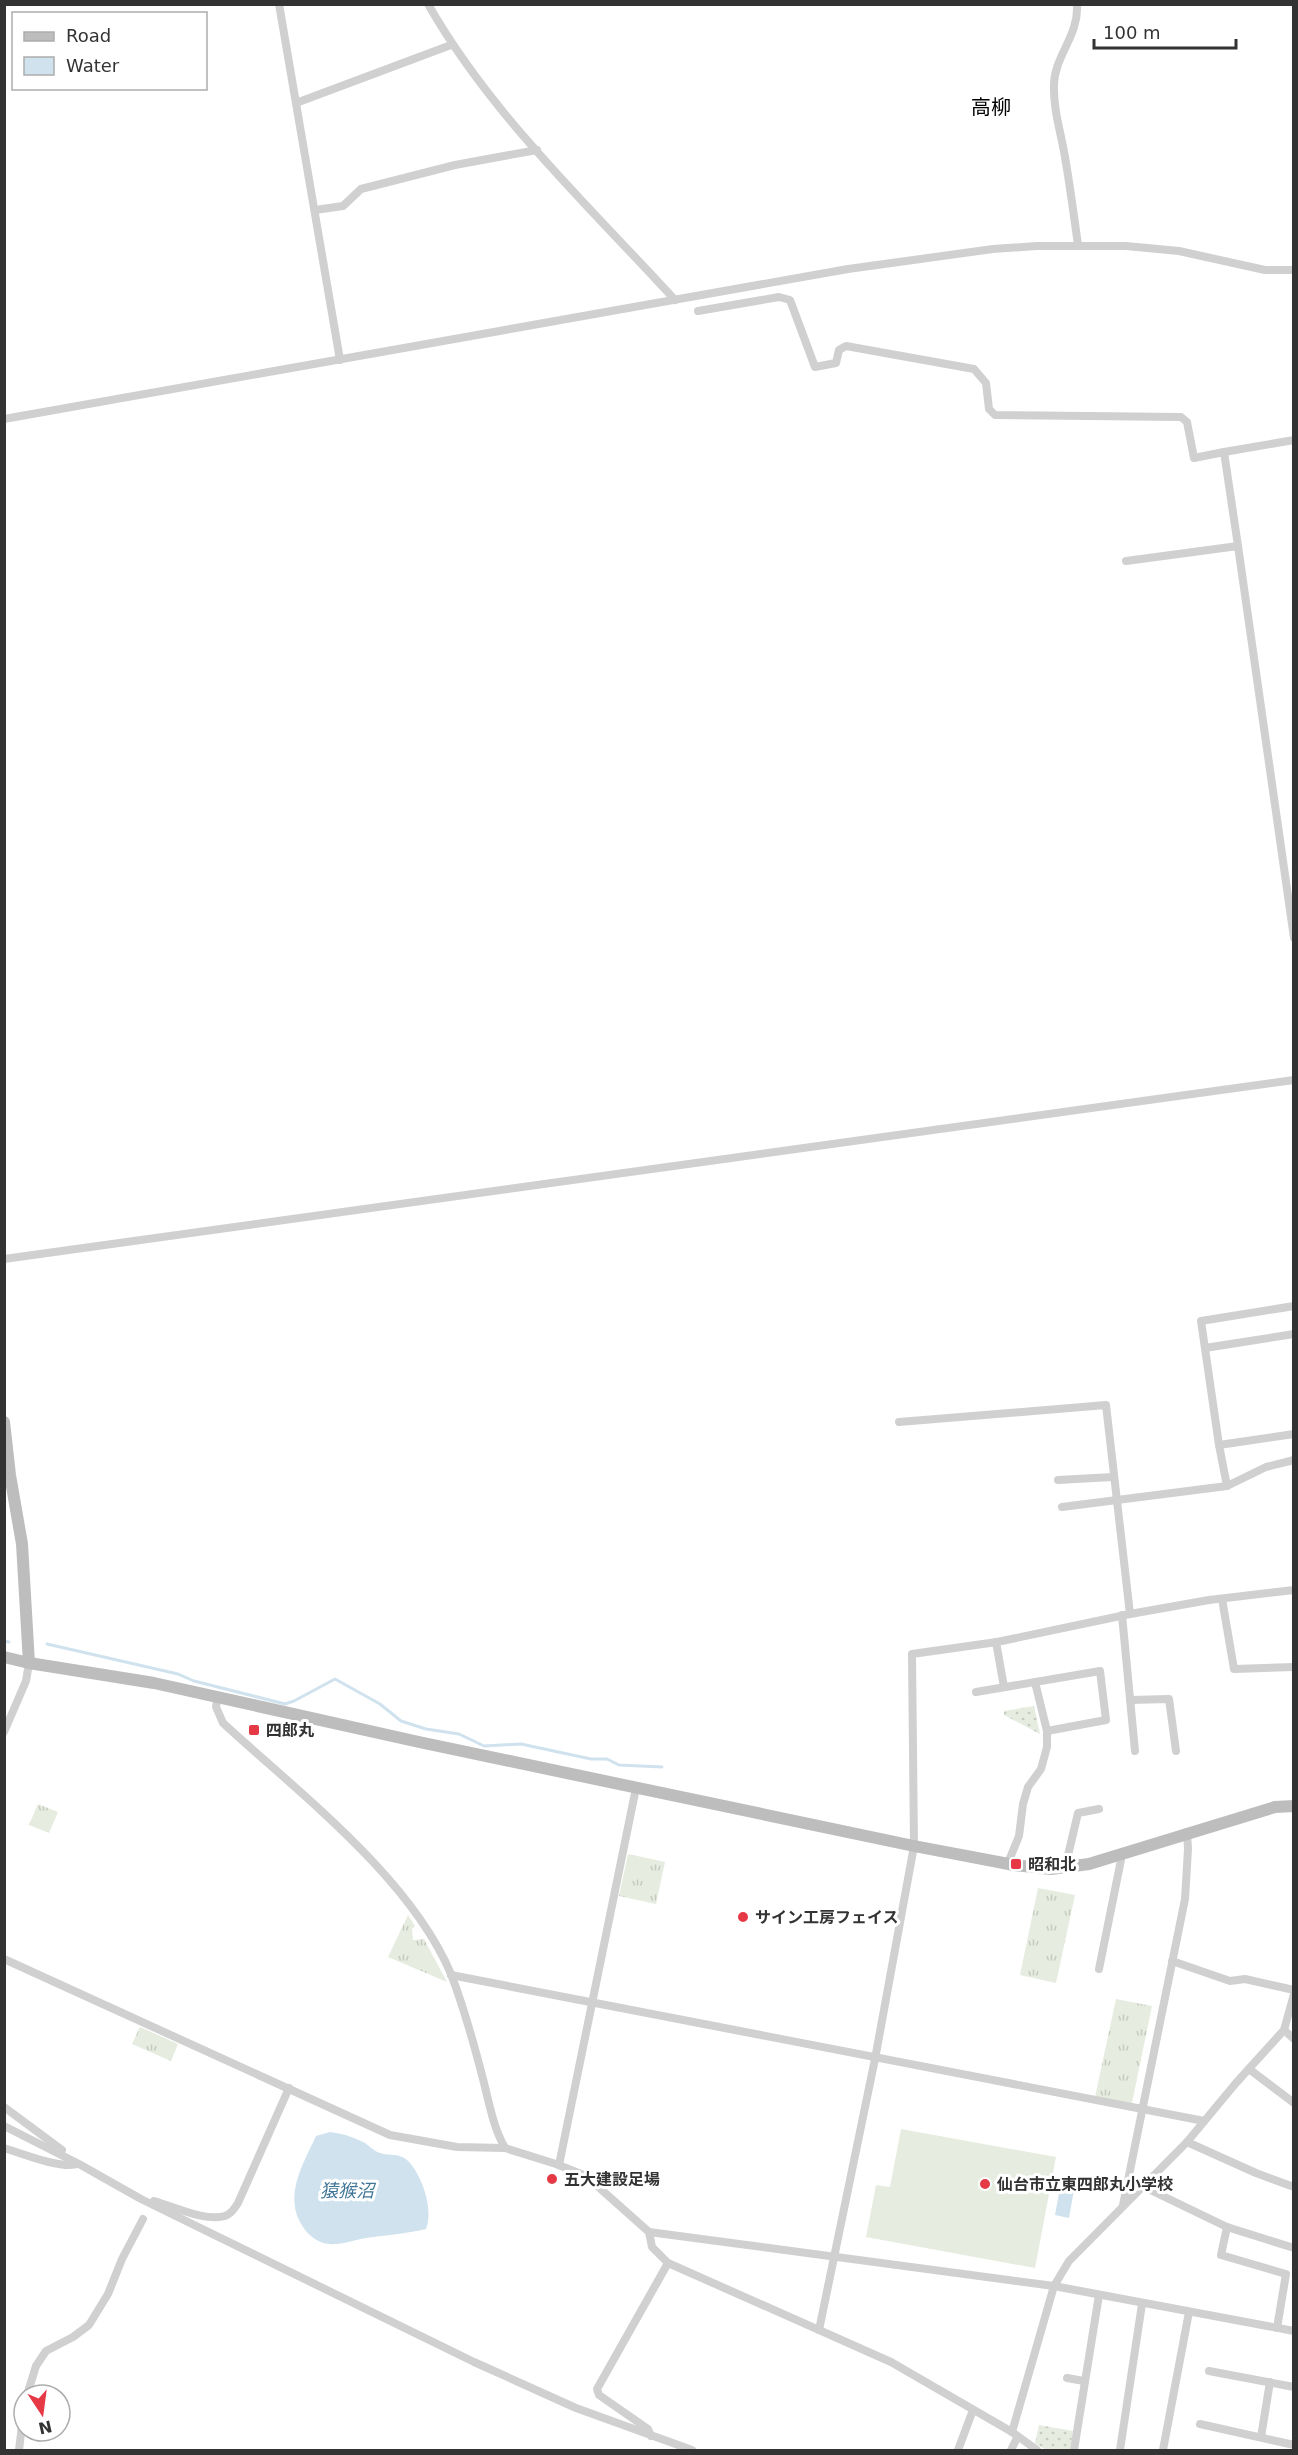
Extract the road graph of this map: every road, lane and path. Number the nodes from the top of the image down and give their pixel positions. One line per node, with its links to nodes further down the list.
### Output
1 (279, 4): 5 (street)
2 (428, 4): 4 (street)
3 (1077, 4): 8 (street)
4 (451, 45): 5 (street); 6 (street)
5 (296, 103): 7 (street)
6 (537, 150): 7 (street); 10 (street)
7 (315, 210): 12 (street)
8 (1078, 245): 9 (street); 10 (street)
9 (1293, 270)
10 (675, 300): 12 (street)
11 (698, 311): 15 (street)
12 (340, 360): 13 (street)
13 (4, 419)
14 (1293, 440): 15 (street)
15 (1224, 452): 16 (street)
16 (1238, 546): 17 (street); 18 (street)
17 (1126, 561)
18 (1293, 938)
19 (1293, 1080): 20 (street)
20 (4, 1259)
21 (1293, 1306): 23 (street)
22 (1293, 1334): 23 (street)
23 (1205, 1348): 27 (street)
24 (4, 1422): 39 (street)
25 (899, 1422): 29 (street)
26 (1293, 1434): 27 (street)
27 (1219, 1445): 31 (street)
28 (1293, 1460): 31 (street)
29 (1113, 1477): 30 (street); 32 (street)
30 (1058, 1480)
31 (1227, 1486): 32 (street)
32 (1116, 1502): 33 (street); 36 (street)
33 (1062, 1507)
34 (1293, 1590): 35 (street)
35 (1222, 1599): 36 (street); 40 (street)
36 (1126, 1614): 37 (street); 45 (street)
37 (996, 1642): 42 (street); 54 (street)
38 (4, 1657): 39 (street)
39 (29, 1663): 44 (street); 47 (street)
40 (1293, 1667)
41 (1035, 1682): 42 (street); 46 (street); 46 (street)
42 (1004, 1687): 43 (street)
43 (976, 1692)
44 (218, 1696): 50 (street); 61 (street)
45 (1130, 1700): 48 (street); 49 (street)
46 (1047, 1731): 56 (street)
47 (4, 1732)
48 (1135, 1751)
49 (1176, 1751)
50 (636, 1788): 54 (street); 64 (street)
51 (1293, 1806): 53 (street)
52 (1099, 1809): 57 (street)
53 (1187, 1832): 55 (street); 59 (street)
54 (914, 1846): 56 (street); 67 (street)
55 (1120, 1855): 57 (street); 60 (street)
56 (1008, 1863): 57 (street)
57 (1065, 1868)
58 (4, 1959): 69 (street)
59 (1172, 1960): 62 (street); 72 (street)
60 (1100, 1969)
61 (451, 1975): 64 (street); 77 (street)
62 (1293, 1990)
63 (1293, 1994): 65 (street)
64 (593, 2002): 67 (street); 79 (street)
65 (1284, 2031): 66 (street); 68 (street)
66 (1293, 2039)
67 (875, 2059): 72 (street); 88 (street)
68 (1249, 2069): 70 (street); 73 (street)
69 (289, 2088): 77 (street); 82 (street)
70 (1293, 2103)
71 (4, 2107): 78 (street)
72 (1142, 2110): 73 (street); 83 (street)
73 (1204, 2121): 75 (street)
74 (4, 2126): 78 (street)
75 (1187, 2142): 80 (street); 81 (street)
76 (4, 2148): 78 (street)
77 (505, 2148): 79 (street)
78 (79, 2164): 82 (street)
79 (559, 2165): 86 (street)
80 (1142, 2186): 83 (street); 85 (street)
81 (1293, 2187)
82 (151, 2204): 106 (street)
83 (1122, 2206): 90 (street)
84 (143, 2219): 101 (street)
85 (1227, 2227): 87 (street); 94 (street)
86 (649, 2232): 88 (street); 89 (street)
87 (1293, 2248)
88 (835, 2256): 90 (street); 95 (street)
89 (668, 2263): 95 (street); 106 (street)
90 (1053, 2286): 91 (street); 105 (street)
91 (1099, 2295): 92 (street); 99 (street)
92 (1142, 2304): 93 (street); 114 (street)
93 (1189, 2312): 94 (street); 115 (street)
94 (1277, 2328): 96 (street)
95 (819, 2330): 103 (street)
96 (1293, 2331)
97 (1209, 2371): 100 (street)
98 (1067, 2378): 99 (street)
99 (1084, 2381): 113 (street)
100 (1270, 2382): 102 (street); 107 (street)
101 (31, 2383)
102 (1293, 2387)
103 (973, 2410): 105 (street); 110 (street)
104 (1200, 2424): 107 (street)
105 (1014, 2435): 111 (street); 112 (street)
106 (651, 2436): 109 (street)
107 (1261, 2437): 108 (street)
108 (1289, 2446)
109 (692, 2451)
110 (958, 2451)
111 (1011, 2451)
112 (1037, 2451)
113 (1074, 2451)
114 (1120, 2451)
115 (1163, 2451)

